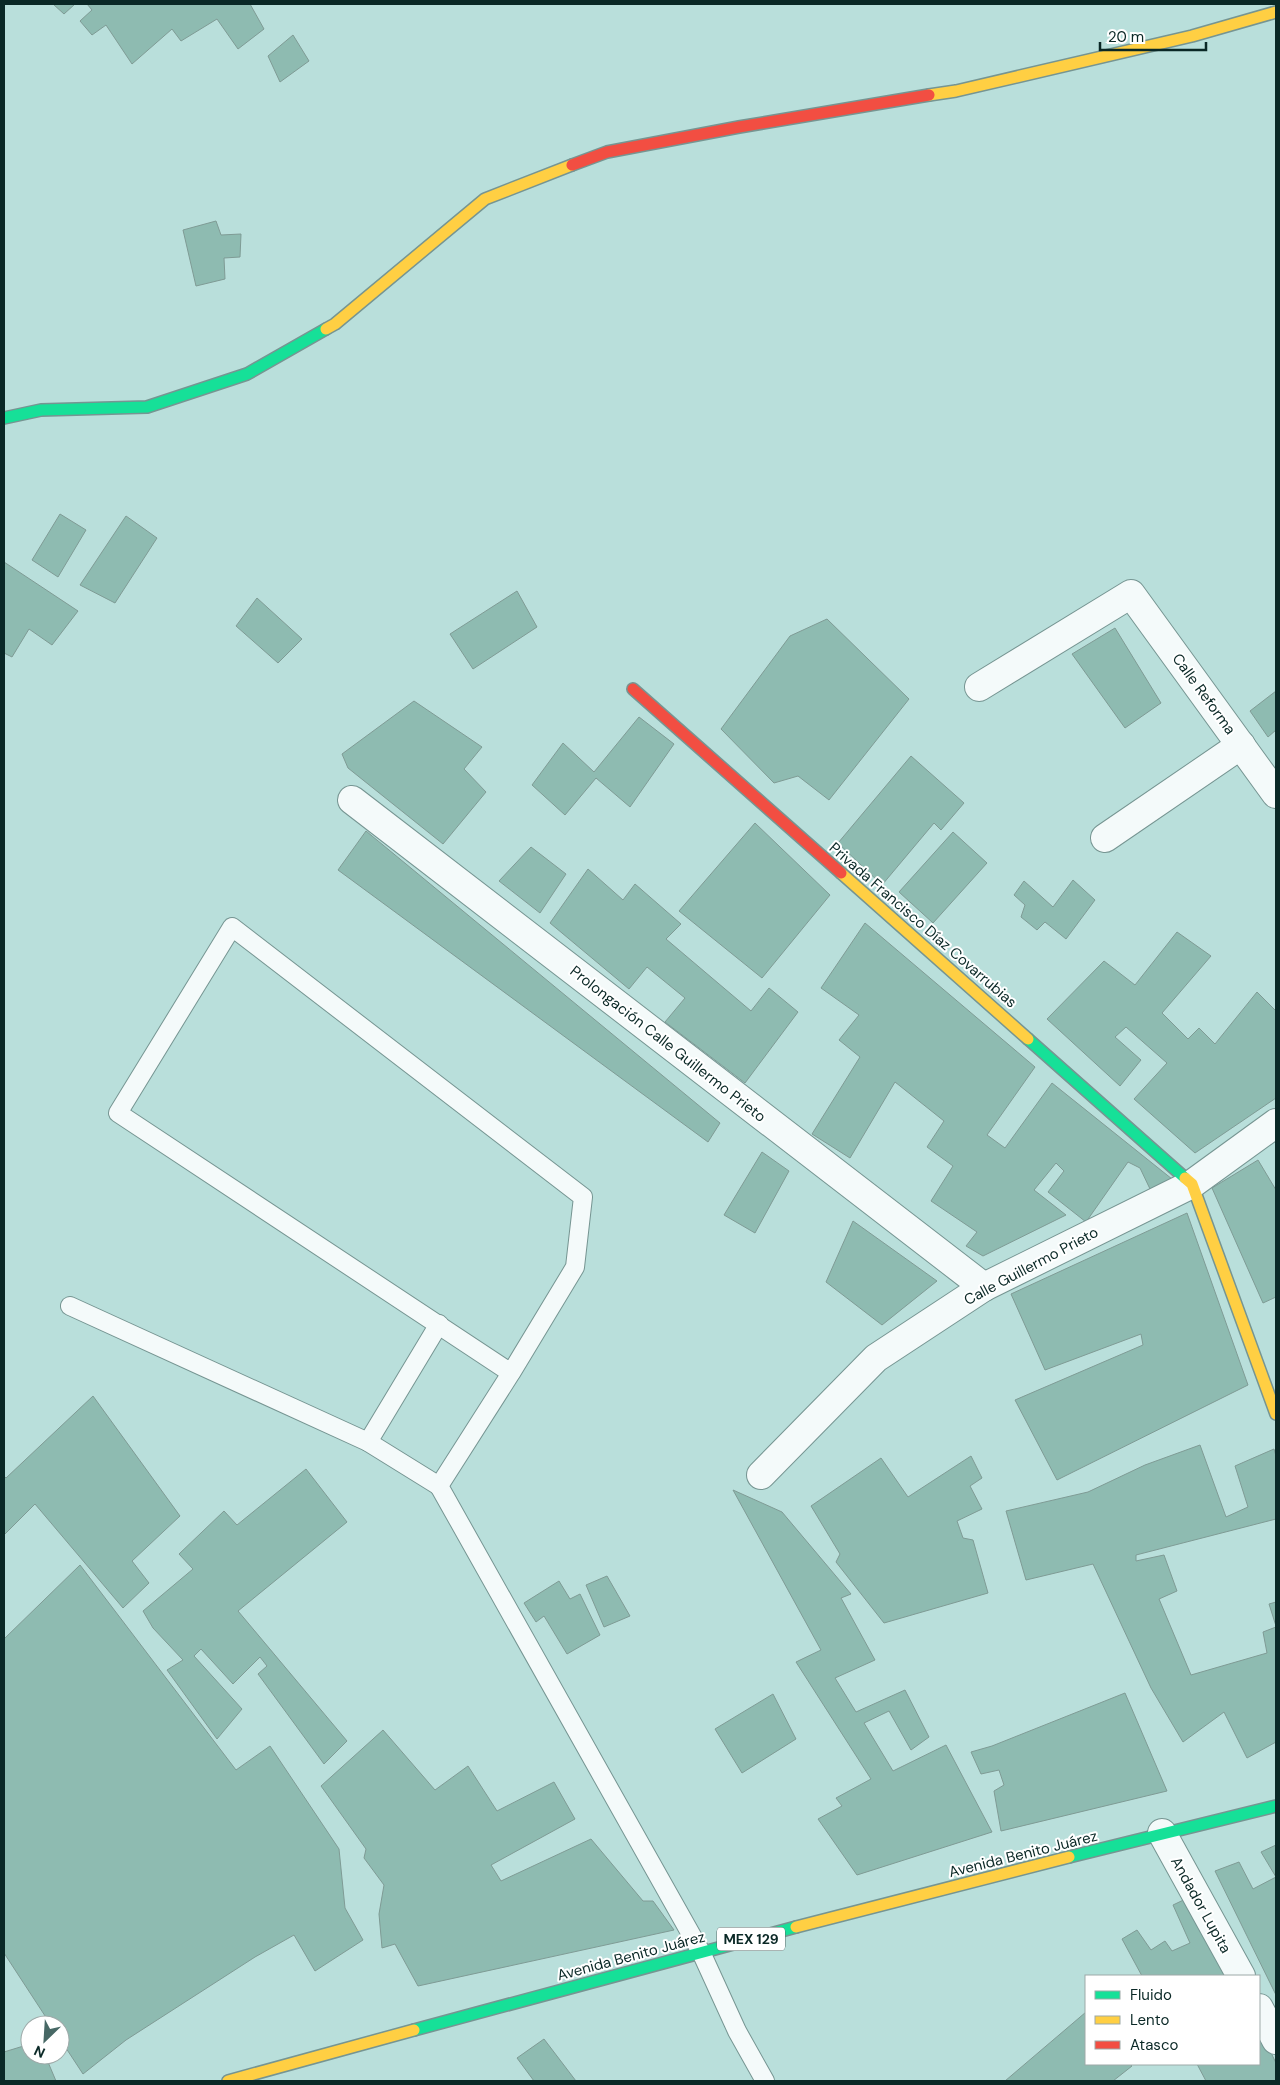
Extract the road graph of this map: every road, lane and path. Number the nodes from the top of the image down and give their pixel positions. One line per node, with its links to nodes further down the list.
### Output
1 (1276, 12): 2 (street)
2 (4, 418)
3 (979, 686): 5 (street, Calle Reforma)
4 (633, 690): 10 (street, Privada Francisco Díaz Covarrubias)
5 (1241, 745): 6 (street, Calle Reforma); 8 (street)
6 (1276, 794)
7 (352, 800): 11 (street, Prolongación Calle Guillermo Prieto)
8 (1105, 838)
9 (1276, 1123): 10 (street, Calle Guillermo Prieto)
10 (1192, 1184): 11 (street, Calle Guillermo Prieto); 15 (street)
11 (984, 1288): 17 (street, Calle Guillermo Prieto)
12 (70, 1306): 16 (lane)
13 (439, 1324): 14 (lane); 14 (lane); 16 (lane)
14 (511, 1372): 18 (lane)
15 (1276, 1414)
16 (368, 1442): 18 (lane)
17 (761, 1475)
18 (439, 1486): 21 (lane)
19 (1276, 1806): 20 (street, Avenida Benito Juárez / MEX 129)
20 (1162, 1833): 21 (street, Avenida Benito Juárez / MEX 129); 22 (street, Andador Lupita)
21 (701, 1952): 25 (street, Avenida Benito Juárez / MEX 129); 26 (lane)
22 (1240, 1975)
23 (1260, 2010): 24 (street)
24 (1276, 2040)
25 (228, 2081)
26 (765, 2081)

